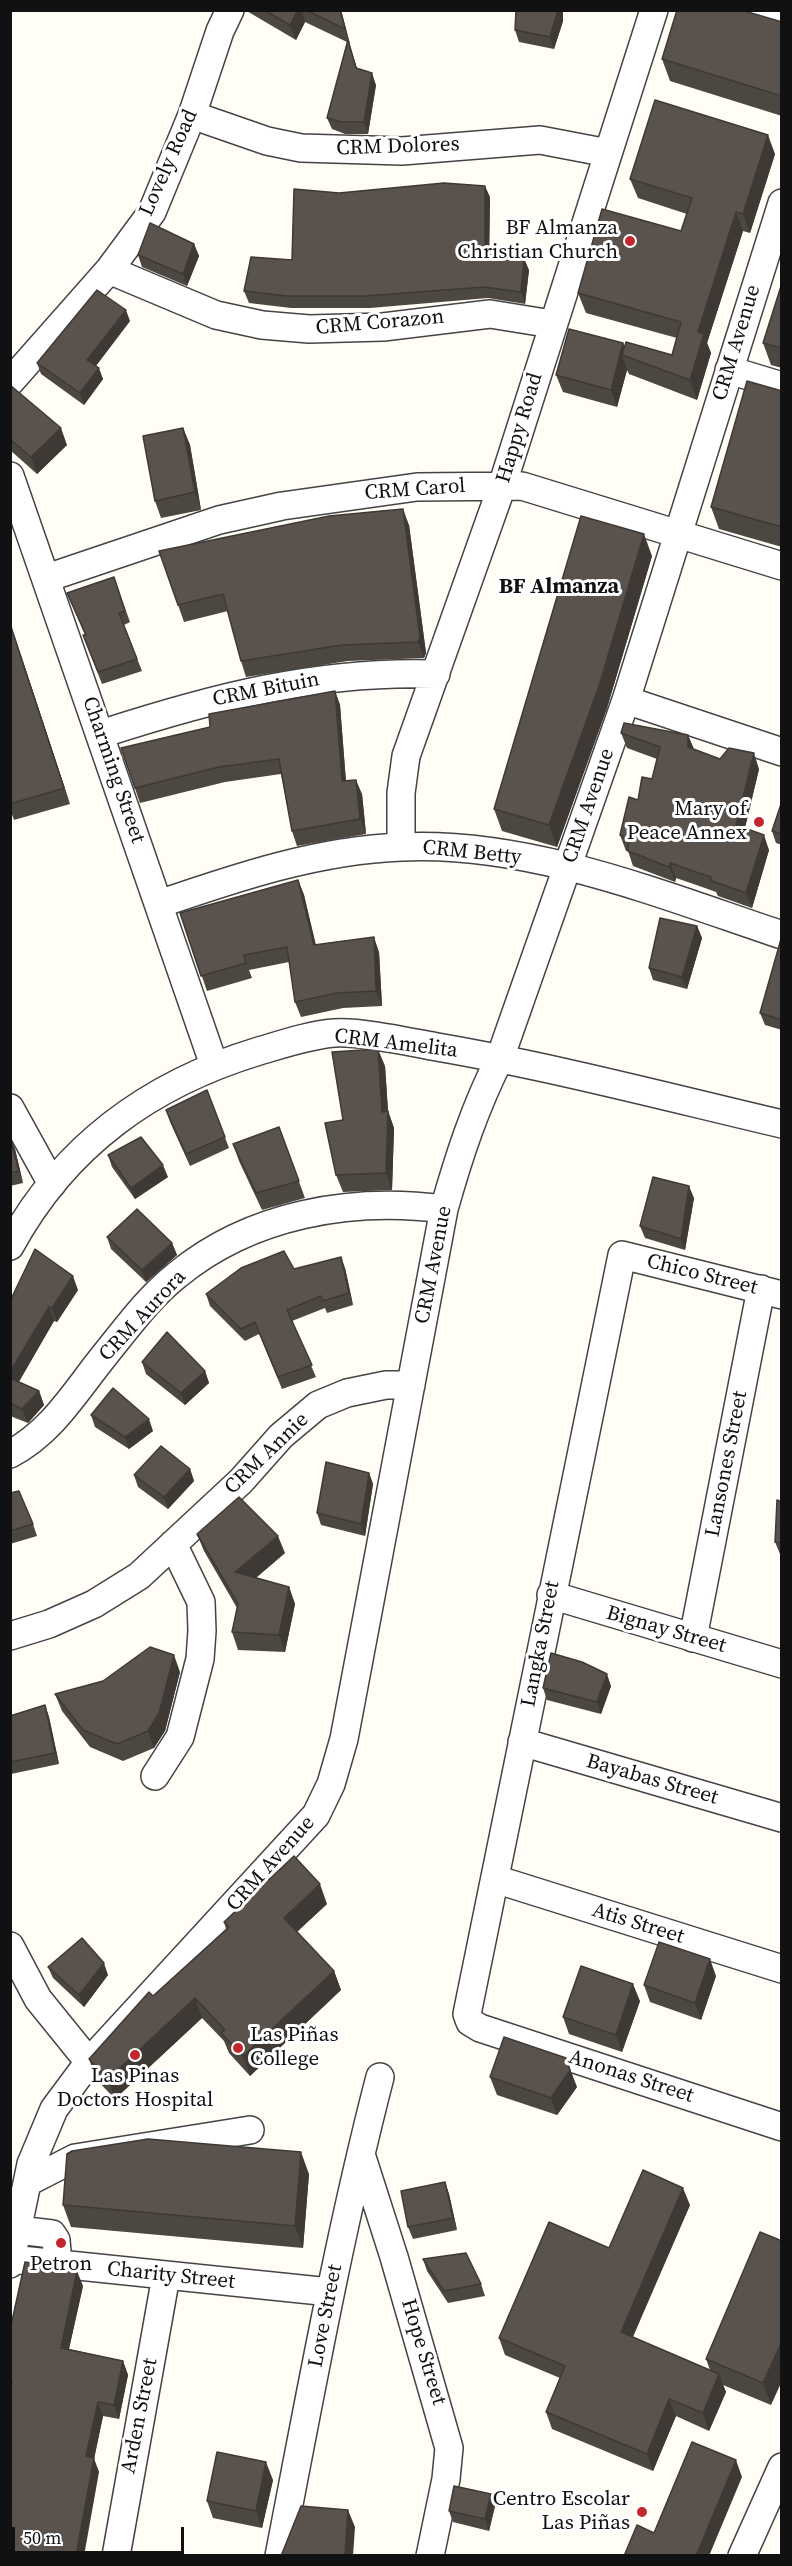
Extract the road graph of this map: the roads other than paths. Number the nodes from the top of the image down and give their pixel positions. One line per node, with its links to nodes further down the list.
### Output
1 (230, 10): 5 (street, Lovely Road)
2 (654, 10): 6 (street, Happy Road)
3 (744, 10): 4 (street)
4 (782, 21)
5 (192, 115): 6 (street, CRM Dolores); 8 (street, Lovely Road)
6 (608, 153): 9 (street, Happy Road)
7 (781, 207): 10 (street, CRM Avenue)
8 (109, 270): 9 (street, CRM Corazon); 11 (street, Lovely Road)
9 (552, 324): 14 (street, Happy Road)
10 (729, 370): 12 (street); 15 (street, CRM Avenue)
11 (10, 382)
12 (782, 386)
13 (10, 476): 17 (street, Charming Street)
14 (502, 486): 15 (street, CRM Carol); 17 (street, CRM Carol); 18 (street, Happy Road)
15 (677, 534): 16 (street, CRM Carol); 19 (street, CRM Avenue)
16 (782, 566)
17 (47, 578): 20 (street, Charming Street)
18 (436, 674): 20 (street, CRM Bituin); 22 (street, Happy Road)
19 (626, 700): 21 (street); 23 (street, CRM Avenue)
20 (101, 734): 24 (street, Charming Street)
21 (782, 752)
22 (401, 847): 23 (street, CRM Betty); 24 (street, CRM Betty)
23 (569, 867): 25 (street, CRM Betty); 26 (street, CRM Avenue)
24 (159, 904): 27 (street, Charming Street)
25 (782, 935)
26 (500, 1058): 27 (street, CRM Amelita); 29 (street, CRM Amelita); 31 (street, CRM Avenue)
27 (214, 1065): 30 (street, CRM Amelita)
28 (10, 1108): 30 (street)
29 (782, 1124)
30 (51, 1184): 32 (street, CRM Amelita)
31 (444, 1209): 35 (street, CRM Avenue); 36 (street, CRM Aurora)
32 (10, 1246)
33 (622, 1255): 34 (street, Chico Street); 38 (street, Langka Street)
34 (771, 1292): 40 (street, Lansones Street)
35 (411, 1385): 37 (street, CRM Annie); 49 (street, CRM Avenue)
36 (10, 1454)
37 (173, 1544): 39 (street, CRM Annie); 43 (street)
38 (551, 1595): 40 (street, Bignay Street); 42 (street, Langka Street)
39 (10, 1636)
40 (693, 1638): 41 (street, Bignay Street)
41 (782, 1664)
42 (522, 1742): 44 (street, Bayabas Street); 45 (street, Langka Street)
43 (155, 1776)
44 (782, 1818)
45 (495, 1879): 47 (street, Atis Street); 48 (street, Langka Street)
46 (10, 1946): 49 (street)
47 (782, 1969)
48 (480, 2028): 51 (street, Anonas Street)
49 (89, 2062): 54 (street, CRM Avenue)
50 (380, 2077): 53 (street, Love Street)
51 (782, 2127)
52 (250, 2130): 54 (street)
53 (360, 2152): 60 (street, Love Street); 64 (street, Hope Street)
54 (27, 2182): 55 (street, CRM Avenue)
55 (18, 2230): 56 (street, CRM Avenue); 58 (street)
56 (11, 2259): 57 (street, CRM Avenue); 58 (street, Charity Street)
57 (10, 2264)
58 (58, 2264): 59 (street, Charity Street)
59 (166, 2276): 60 (street, Charity Street); 62 (street, Arden Street)
60 (330, 2292): 63 (street, Love Street)
61 (782, 2467): 65 (street)
62 (116, 2556)
63 (279, 2556)
64 (430, 2556)
65 (742, 2556)

